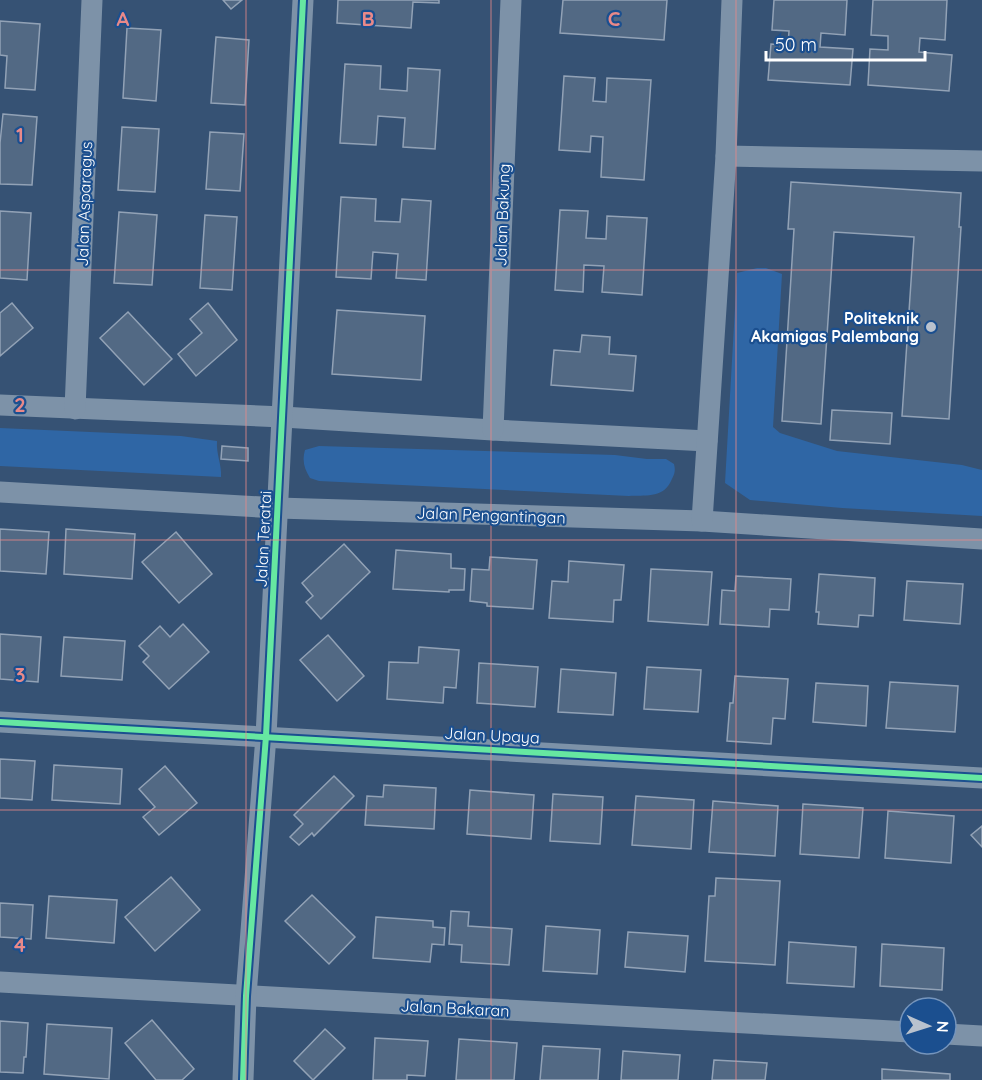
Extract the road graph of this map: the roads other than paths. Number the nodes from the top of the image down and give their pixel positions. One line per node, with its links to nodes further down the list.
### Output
1 (92, 0): 8 (street, Jalan Asparagus)
2 (303, 0): 9 (street, Jalan Teratai)
3 (511, 0): 10 (street, Jalan Bakung)
4 (732, 0): 5 (street)
5 (726, 156): 6 (street); 11 (street)
6 (982, 161)
7 (0, 405): 8 (street)
8 (75, 409): 9 (street)
9 (283, 417): 10 (street); 13 (street, Jalan Teratai)
10 (493, 430): 11 (street)
11 (707, 441): 14 (street)
12 (0, 492): 13 (street, Jalan Pengantingan)
13 (278, 508): 14 (street, Jalan Pengantingan); 17 (street, Jalan Teratai)
14 (702, 521): 15 (street, Jalan Pengantingan)
15 (982, 538)
16 (0, 722): 17 (street, Jalan Upaya)
17 (266, 736): 18 (street, Jalan Upaya); 20 (street, Jalan Teratai)
18 (982, 778)
19 (0, 982): 20 (street, Jalan Bakaran)
20 (246, 996): 21 (street, Jalan Bakaran); 24 (street, Jalan Teratai)
21 (898, 1031)
22 (958, 1035): 23 (street)
23 (982, 1036)
24 (243, 1080)

